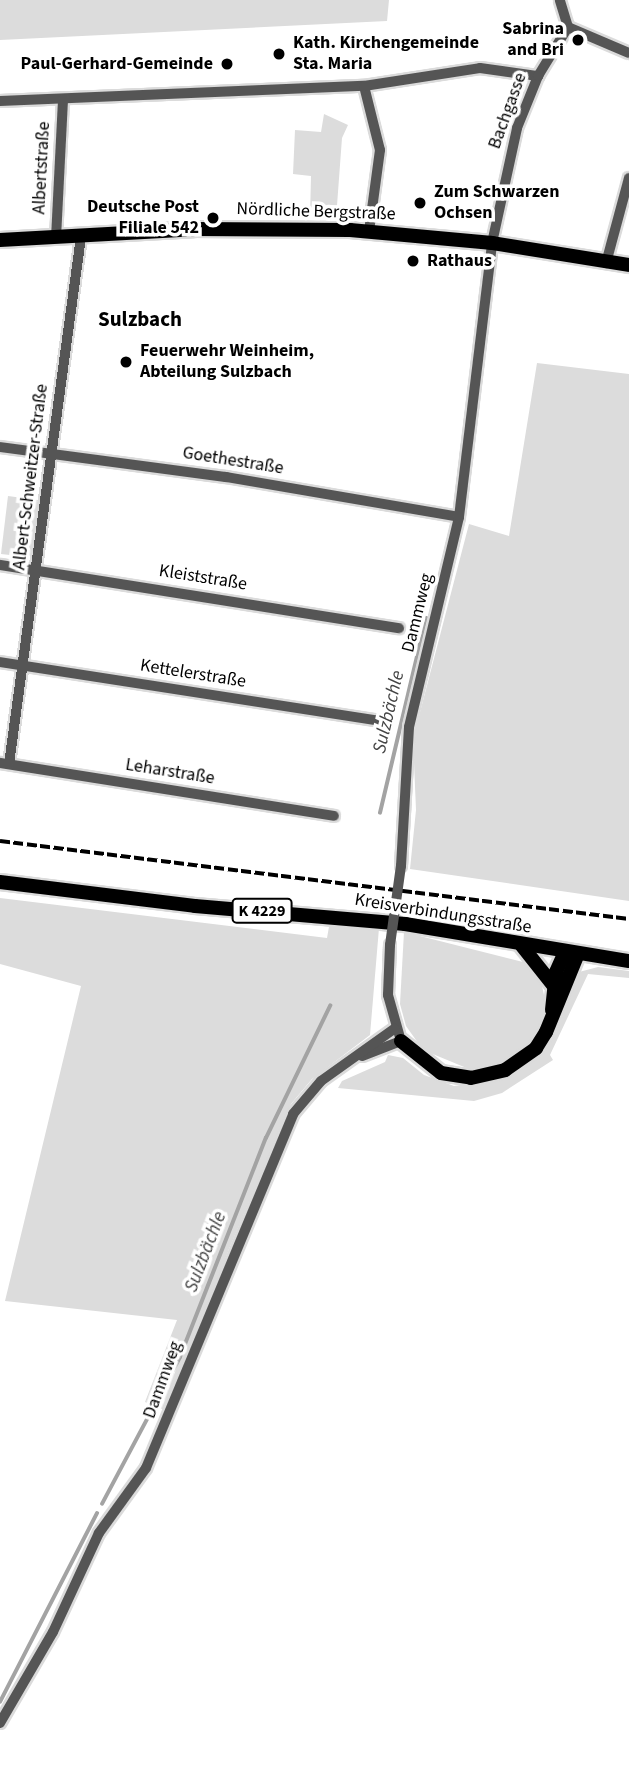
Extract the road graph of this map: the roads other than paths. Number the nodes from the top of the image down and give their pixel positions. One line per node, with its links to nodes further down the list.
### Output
1 (559, 0): 2 (street)
2 (568, 27): 3 (street); 4 (street, Bachgasse)
3 (629, 53)
4 (538, 76): 5 (street); 13 (street, Bachgasse)
5 (364, 86): 6 (street); 9 (street)
6 (63, 99): 7 (street); 10 (street, Albertstraße)
7 (0, 101)
8 (629, 178): 14 (street)
9 (369, 231): 11 (main road, Nördliche Bergstraße); 13 (main road, Nördliche Bergstraße)
10 (57, 237): 11 (main road, Nördliche Bergstraße); 12 (main road, Nördliche Bergstraße)
11 (81, 237): 17 (street, Albert-Schweitzer-Straße)
12 (0, 240)
13 (492, 243): 14 (main road, Nördliche Bergstraße); 18 (street, Dammweg)
14 (606, 263): 15 (main road, Nördliche Bergstraße)
15 (629, 265)
16 (0, 447): 17 (street, Goethestraße)
17 (52, 454): 18 (street, Goethestraße); 20 (street, Albert-Schweitzer-Straße)
18 (459, 517): 33 (street, Dammweg, bridge)
19 (0, 565): 20 (street, Kleiststraße)
20 (37, 569): 21 (street, Kleiststraße); 23 (street, Albert-Schweitzer-Straße)
21 (399, 628)
22 (0, 663): 23 (street, Kettelerstraße)
23 (24, 665): 24 (street, Kettelerstraße); 25 (street, Albert-Schweitzer-Straße)
24 (381, 721)
25 (5, 763): 26 (street, Leharstraße)
26 (334, 816)
27 (0, 882): 28 (main road, Kreisverbindungsstraße / K 4229)
28 (522, 946): 29 (main road, Kreisverbindungsstraße / K 4229); 31 (main road)
29 (571, 955): 30 (main road, Kreisverbindungsstraße / K 4229); 31 (main road); 32 (main road)
30 (629, 961)
31 (553, 985): 32 (main road)
32 (552, 1018): 33 (main road)
33 (398, 1035): 34 (street, Dammweg)
34 (0, 1723)

